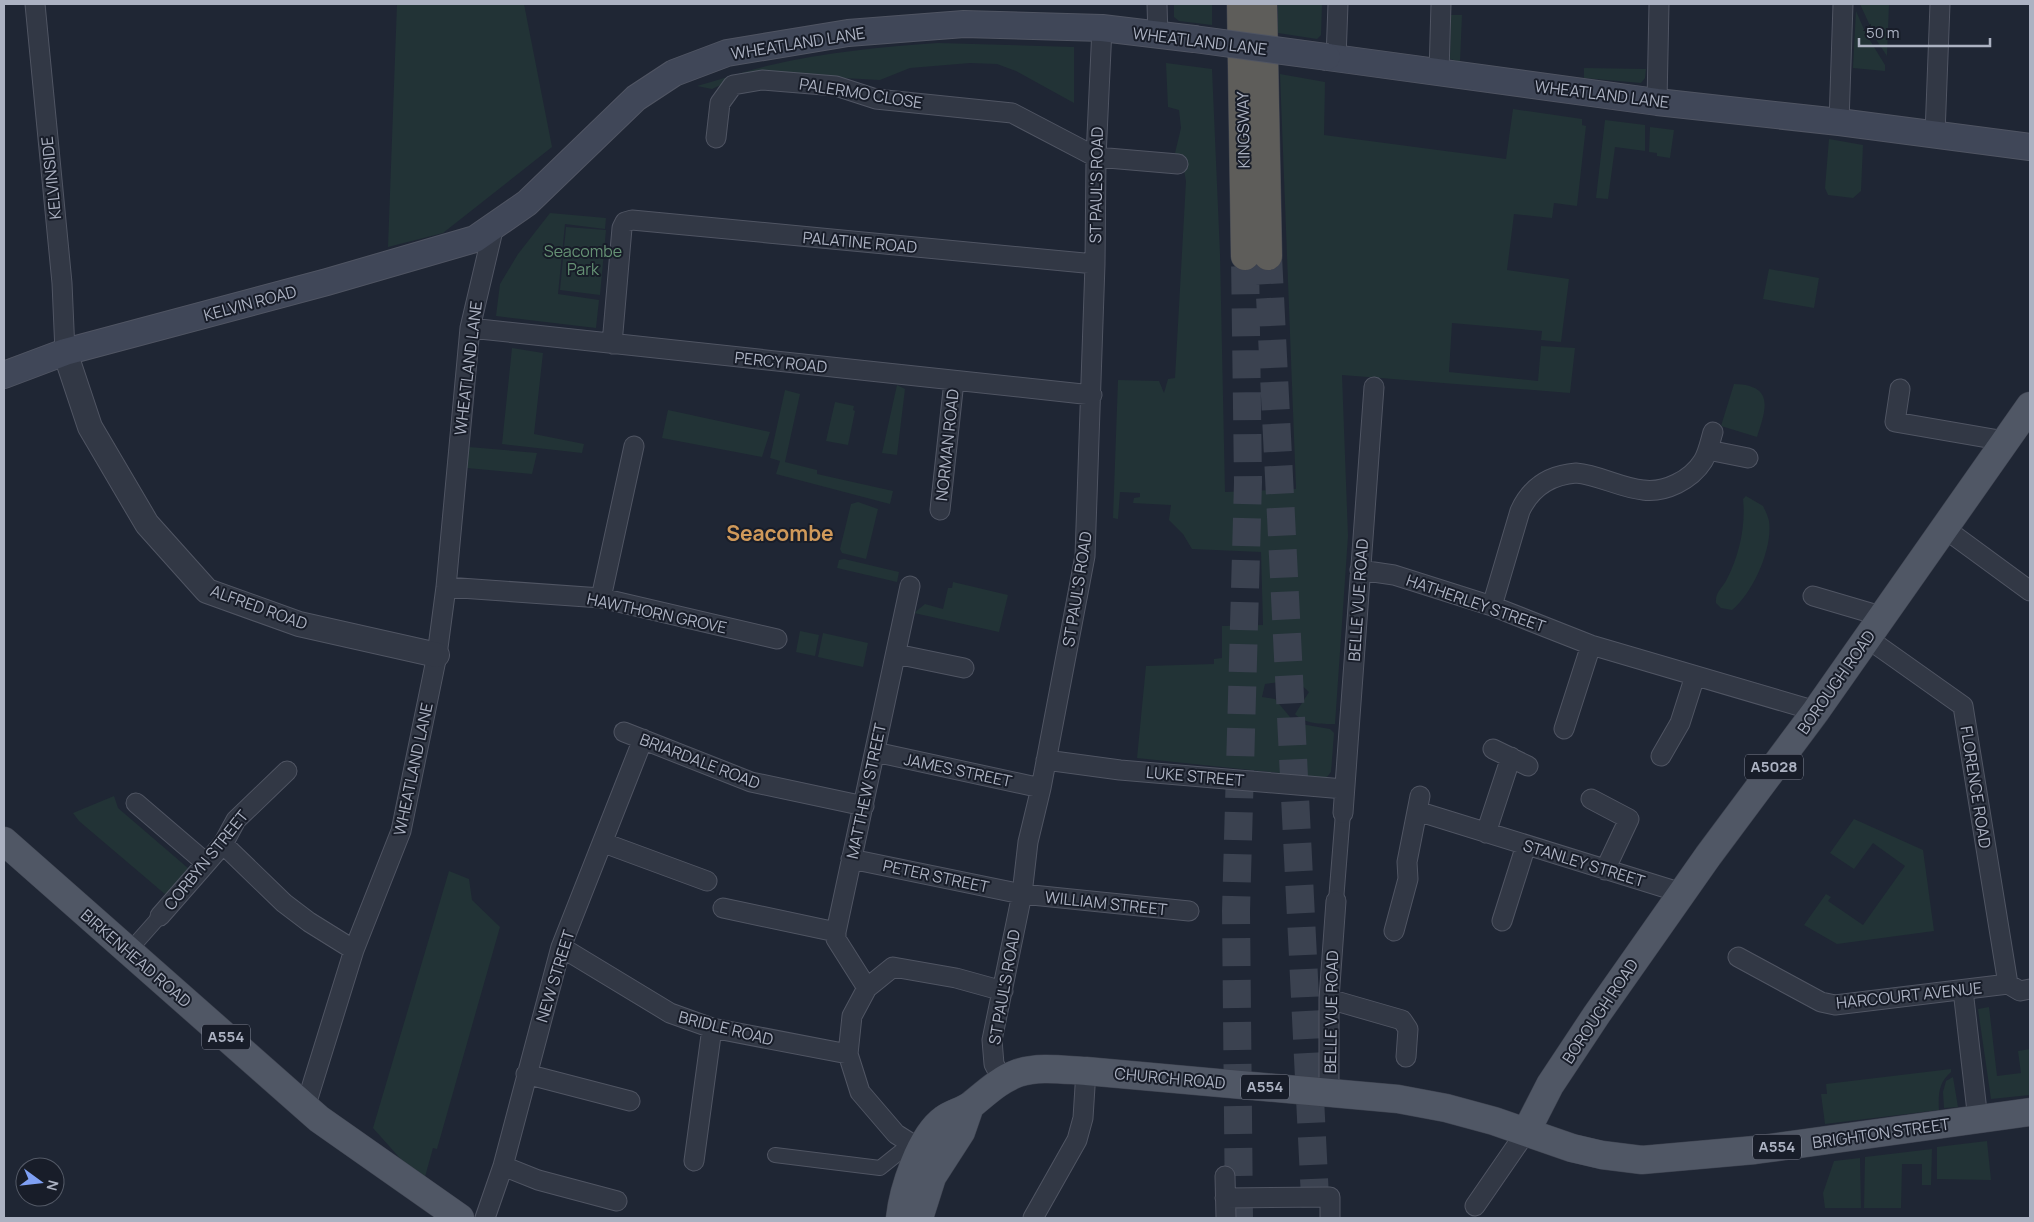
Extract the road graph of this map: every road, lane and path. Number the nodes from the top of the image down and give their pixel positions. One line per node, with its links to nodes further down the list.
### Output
1 (35, 4): 25 (street, KELVINSIDE)
2 (1157, 4): 11 (street)
3 (1241, 4): 4 (highway, KINGSWAY)
4 (1263, 4)
5 (1338, 4): 12 (street)
6 (1441, 4): 13 (street)
7 (1660, 4): 14 (street)
8 (1843, 4): 15 (street)
9 (1940, 4): 16 (street)
10 (1102, 28): 11 (main road, WHEATLAND LANE); 19 (street, ST PAUL'S ROAD); 21 (main road, WHEATLAND LANE)
11 (1158, 36): 12 (main road, WHEATLAND LANE, bridge)
12 (1332, 58): 13 (main road, WHEATLAND LANE)
13 (1439, 73): 14 (main road, WHEATLAND LANE)
14 (1657, 102): 15 (main road, WHEATLAND LANE)
15 (1839, 122): 16 (main road, WHEATLAND LANE)
16 (1935, 134): 18 (main road, WHEATLAND LANE)
17 (716, 138): 19 (street, PALERMO CLOSE)
18 (2030, 147)
19 (1096, 157): 20 (street); 22 (street, ST PAUL'S ROAD)
20 (1178, 164)
21 (494, 226): 23 (street, WHEATLAND LANE); 25 (main road, KELVIN ROAD)
22 (1095, 264): 24 (street, PALATINE ROAD); 30 (street, ST PAUL'S ROAD)
23 (470, 328): 24 (street, PERCY ROAD); 39 (street, WHEATLAND LANE)
24 (612, 344): 27 (street, PERCY ROAD)
25 (65, 352): 26 (main road, KELVIN ROAD); 48 (street, ALFRED ROAD)
26 (4, 375)
27 (954, 381): 30 (street, PERCY ROAD); 35 (street, NORMAN ROAD)
28 (1374, 387): 37 (street, BELLE VUE ROAD)
29 (1900, 389): 32 (street)
30 (1092, 395): 59 (street, ST PAUL'S ROAD)
31 (2030, 406): 32 (main road, BOROUGH ROAD / A5028)
32 (2005, 441): 36 (main road, BOROUGH ROAD / A5028)
33 (634, 446): 42 (street)
34 (1748, 458): 43 (street)
35 (940, 510)
36 (1944, 528): 40 (street); 44 (main road, BOROUGH ROAD / A5028)
37 (1360, 570): 43 (street, HATHERLEY STREET); 63 (street, BELLE VUE ROAD)
38 (910, 586): 47 (street, MATTHEW STREET)
39 (446, 587): 42 (street, HAWTHORN GROVE); 48 (street, WHEATLAND LANE)
40 (2030, 592)
41 (1813, 596): 44 (street, FLORENCE ROAD)
42 (601, 598): 45 (street, HAWTHORN GROVE)
43 (1492, 606): 46 (street, HATHERLEY STREET)
44 (1874, 627): 51 (main road, BOROUGH ROAD / A5028); 90 (street, FLORENCE ROAD)
45 (777, 639)
46 (1590, 645): 50 (street, HATHERLEY STREET); 52 (street)
47 (896, 654): 49 (street); 56 (street, MATTHEW STREET)
48 (437, 655): 87 (street, WHEATLAND LANE)
49 (964, 668)
50 (1695, 676): 51 (street, HATHERLEY STREET); 57 (street)
51 (1816, 711): 77 (main road, BOROUGH ROAD / A5028)
52 (1564, 729)
53 (624, 732): 54 (street, BRIARDALE ROAD)
54 (643, 740): 66 (street, BRIARDALE ROAD); 70 (street, NEW STREET)
55 (1493, 749): 58 (street)
56 (875, 752): 62 (street, JAMES STREET); 66 (street, MATTHEW STREET)
57 (1661, 756)
58 (1511, 757): 60 (street); 68 (street)
59 (1046, 760): 62 (street, ST PAUL'S ROAD); 63 (street, LUKE STREET)
60 (1528, 766)
61 (287, 771): 71 (street, CORBYN STREET)
62 (1041, 788): 78 (street, ST PAUL'S ROAD)
63 (1344, 789): 67 (street, BELLE VUE ROAD)
64 (1591, 799): 75 (street)
65 (136, 803): 74 (street)
66 (864, 806): 73 (street, MATTHEW STREET)
67 (1343, 813): 79 (street)
68 (1486, 833): 72 (street, STANLEY STREET); 84 (street, STANLEY STREET)
69 (4, 841): 88 (main road, BIRKENHEAD ROAD / A554)
70 (604, 843): 76 (street); 86 (street, NEW STREET)
71 (223, 844): 74 (street, CORBYN STREET); 87 (street)
72 (1526, 845): 75 (street, STANLEY STREET); 83 (street)
73 (851, 859): 78 (street, PETER STREET); 85 (street, MATTHEW STREET)
74 (206, 862): 82 (street, CORBYN STREET)
75 (1605, 870): 77 (street, STANLEY STREET)
76 (707, 881)
77 (1682, 893): 107 (main road, BOROUGH ROAD / A5028)
78 (1022, 894): 81 (street, WILLIAM STREET); 94 (street, ST PAUL'S ROAD)
79 (1336, 901): 95 (street, BELLE VUE ROAD)
80 (723, 908): 85 (street)
81 (1190, 911)
82 (160, 916): 88 (street, CORBYN STREET)
83 (1502, 920)
84 (1394, 930)
85 (836, 932): 91 (street)
86 (561, 946): 96 (street, BRIDLE ROAD); 100 (street, NEW STREET)
87 (354, 950): 104 (street, WHEATLAND LANE)
88 (129, 951): 104 (main road, BIRKENHEAD ROAD / A554)
89 (1738, 957): 92 (street, HARCOURT AVENUE)
90 (2008, 984): 92 (street, HARCOURT AVENUE); 93 (street, HARCOURT AVENUE)
91 (867, 988): 94 (street); 97 (street)
92 (1963, 990): 106 (street)
93 (2030, 990)
94 (1003, 991): 101 (street, ST PAUL'S ROAD)
95 (1329, 999): 98 (street); 102 (street, BELLE VUE ROAD)
96 (712, 1028): 97 (street, BRIDLE ROAD); 110 (street)
97 (848, 1054): 108 (street)
98 (1406, 1057)
99 (1086, 1071): 101 (main road, CHURCH ROAD / A554); 102 (main road, CHURCH ROAD / A554); 120 (street)
100 (526, 1074): 103 (street); 111 (street, NEW STREET)
101 (1003, 1081): 108 (main road, CHURCH ROAD / A554)
102 (1329, 1093): 107 (main road, CHURCH ROAD / A554)
103 (630, 1101)
104 (306, 1108): 116 (main road, BIRKENHEAD ROAD / A554)
105 (2030, 1112): 106 (main road, BRIGHTON STREET / A554)
106 (1978, 1120): 107 (main road, BRIGHTON STREET / A554)
107 (1526, 1132): 115 (street)
108 (924, 1152): 109 (street); 118 (main road, CHURCH ROAD / A554); 119 (main road, CHURCH ROAD / A554)
109 (775, 1155)
110 (694, 1161)
111 (503, 1166): 114 (street); 117 (street, NEW STREET)
112 (1225, 1176): 113 (street)
113 (1226, 1198): 121 (street); 122 (street)
114 (617, 1201)
115 (1474, 1206)
116 (460, 1218)
117 (485, 1218)
118 (900, 1218)
119 (919, 1218)
120 (1033, 1218)
121 (1226, 1218)
122 (1330, 1218)

